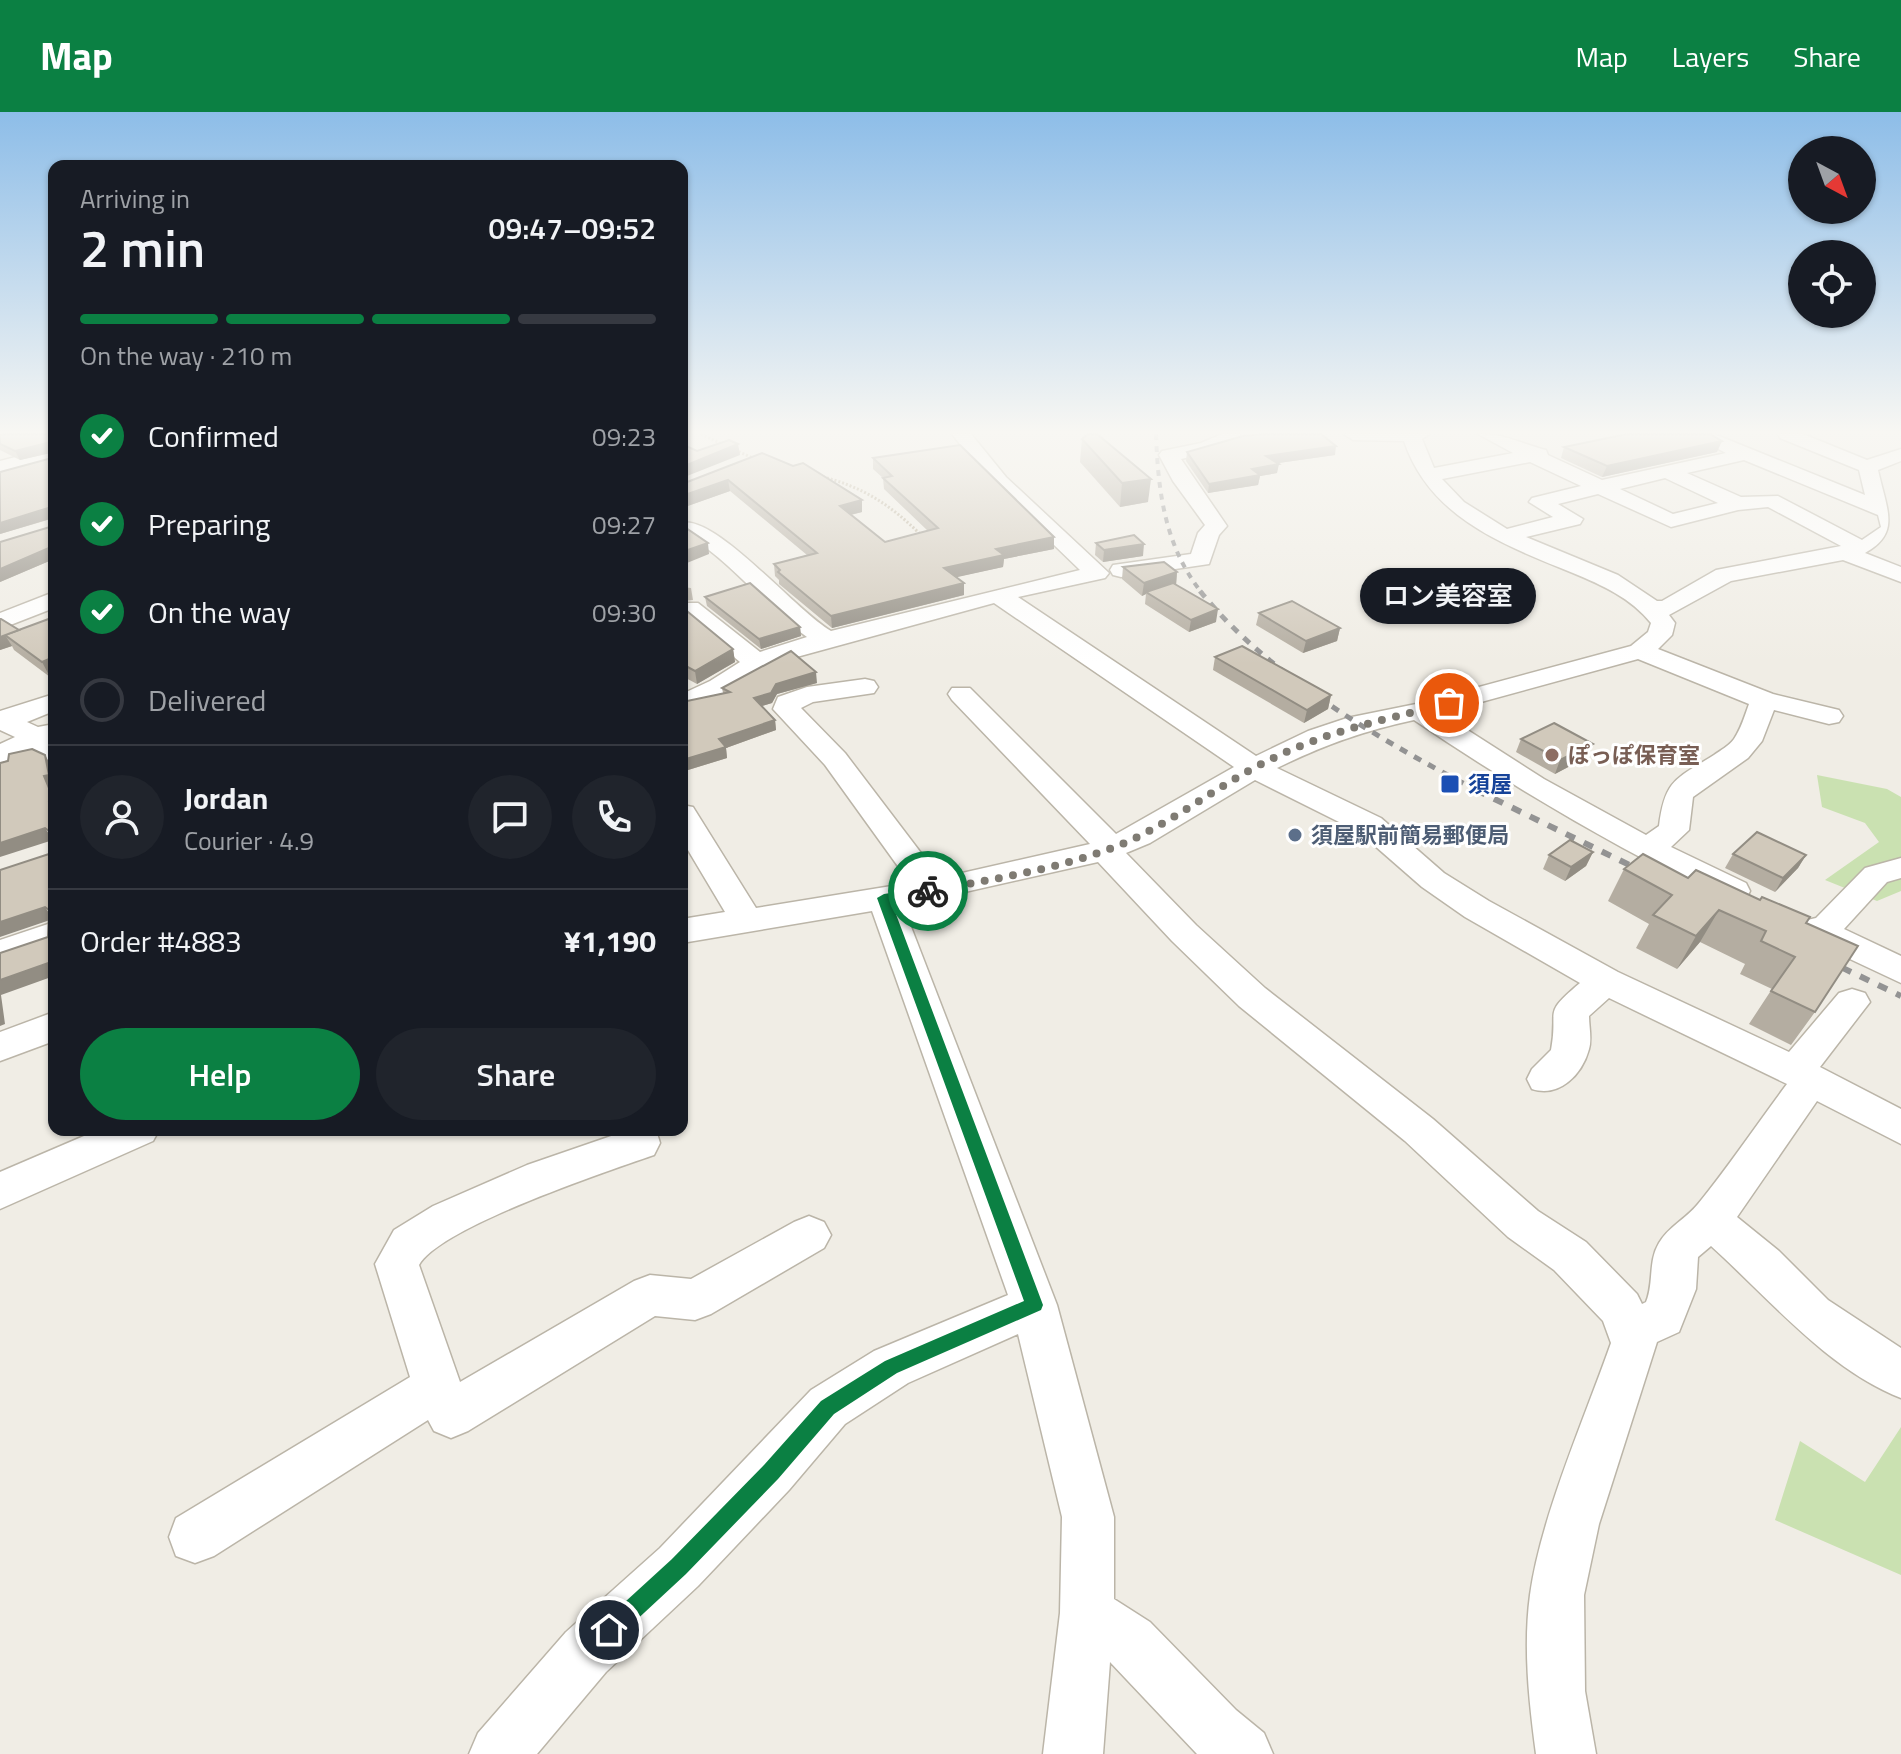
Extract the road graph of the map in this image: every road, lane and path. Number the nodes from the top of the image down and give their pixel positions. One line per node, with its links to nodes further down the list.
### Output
1 (897, 511): 12 (path)
2 (1031, 511): 14 (street)
3 (1205, 511): 14 (street)
4 (1462, 511): 11 (street)
5 (1556, 511): 11 (street)
6 (1649, 511): 7 (street)
7 (1712, 511)
8 (1788, 511): 13 (street)
9 (1887, 511): 13 (street)
10 (688, 529): 21 (street)
11 (1504, 536): 18 (street)
12 (923, 537)
13 (1852, 550): 15 (street); 18 (street)
14 (1097, 573): 16 (street)
15 (1901, 575)
16 (998, 595): 21 (street); 34 (street)
17 (48, 602): 20 (street)
18 (1654, 608): 22 (street)
19 (691, 618): 23 (street)
20 (0, 622)
21 (827, 638): 23 (street)
22 (1640, 651): 27 (street); 30 (street)
23 (752, 666): 26 (street); 28 (street)
24 (865, 687): 28 (street)
25 (961, 694): 36 (street)
26 (688, 699)
27 (1764, 700): 31 (street); 37 (street)
28 (788, 703): 39 (street)
29 (48, 709): 32 (street)
30 (1419, 711): 34 (street); 37 (street)
31 (1829, 716)
32 (27, 732): 33 (street)
33 (0, 754)
34 (1254, 768): 36 (street); 47 (street)
35 (688, 824): 41 (street)
36 (1109, 849): 39 (street); 60 (street)
37 (1648, 849): 43 (street)
38 (1901, 868): 43 (street)
39 (932, 890): 40 (street)
40 (884, 898): 41 (street); 59 (street)
41 (746, 919): 42 (street)
42 (688, 930)
43 (1822, 932): 46 (street)
44 (48, 936): 45 (street)
45 (0, 953)
46 (1901, 971)
47 (1605, 981): 51 (street); 52 (street)
48 (1852, 1002): 51 (street)
49 (48, 1028): 50 (street)
50 (0, 1047)
51 (1803, 1075): 53 (street); 57 (street)
52 (1546, 1079)
53 (1901, 1128)
54 (125, 1136): 56 (street)
55 (638, 1136): 62 (street)
56 (0, 1191)
57 (1711, 1220): 60 (street); 61 (street)
58 (809, 1235): 62 (street)
59 (1034, 1305): 64 (street); 65 (street)
60 (1630, 1331): 68 (street)
61 (1901, 1375)
62 (437, 1387): 63 (street)
63 (195, 1537)
64 (1087, 1613): 66 (street); 67 (street)
65 (499, 1754)
66 (1073, 1754)
67 (1243, 1754)
68 (1566, 1754)

